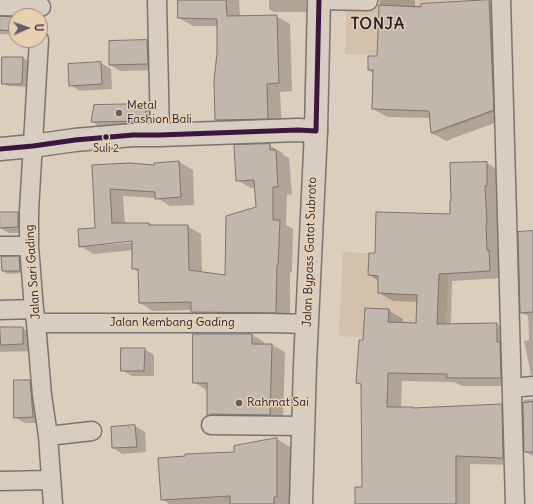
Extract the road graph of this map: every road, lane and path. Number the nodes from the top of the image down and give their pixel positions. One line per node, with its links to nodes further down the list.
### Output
1 (157, 0): 9 (street)
2 (318, 0): 4 (street); 8 (main road, Jalan Bypass Gatot Subroto)
3 (501, 0): 18 (street)
4 (368, 1)
5 (0, 6): 6 (street)
6 (20, 8)
7 (39, 48): 10 (street, Jalan Sari Gading)
8 (307, 130): 9 (main road); 16 (main road, Jalan Bypass Gatot Subroto)
9 (160, 135): 10 (main road)
10 (33, 146): 11 (main road); 13 (street, Jalan Sari Gading)
11 (0, 148)
12 (0, 246): 13 (street)
13 (29, 246): 15 (street, Jalan Sari Gading)
14 (0, 310): 15 (street, Jalan Kembang Gading)
15 (35, 316): 16 (street, Jalan Kembang Gading); 22 (street, Jalan Sari Gading)
16 (308, 324): 20 (main road, Jalan Bypass Gatot Subroto)
17 (533, 386): 18 (street)
18 (512, 388): 27 (street)
19 (211, 425): 20 (street)
20 (304, 426): 26 (main road, Jalan Bypass Gatot Subroto)
21 (92, 431): 22 (street)
22 (48, 436): 23 (street, Jalan Sari Gading)
23 (51, 480): 24 (street); 25 (street, Jalan Sari Gading)
24 (0, 481)
25 (53, 504)
26 (301, 504)
27 (515, 504)

